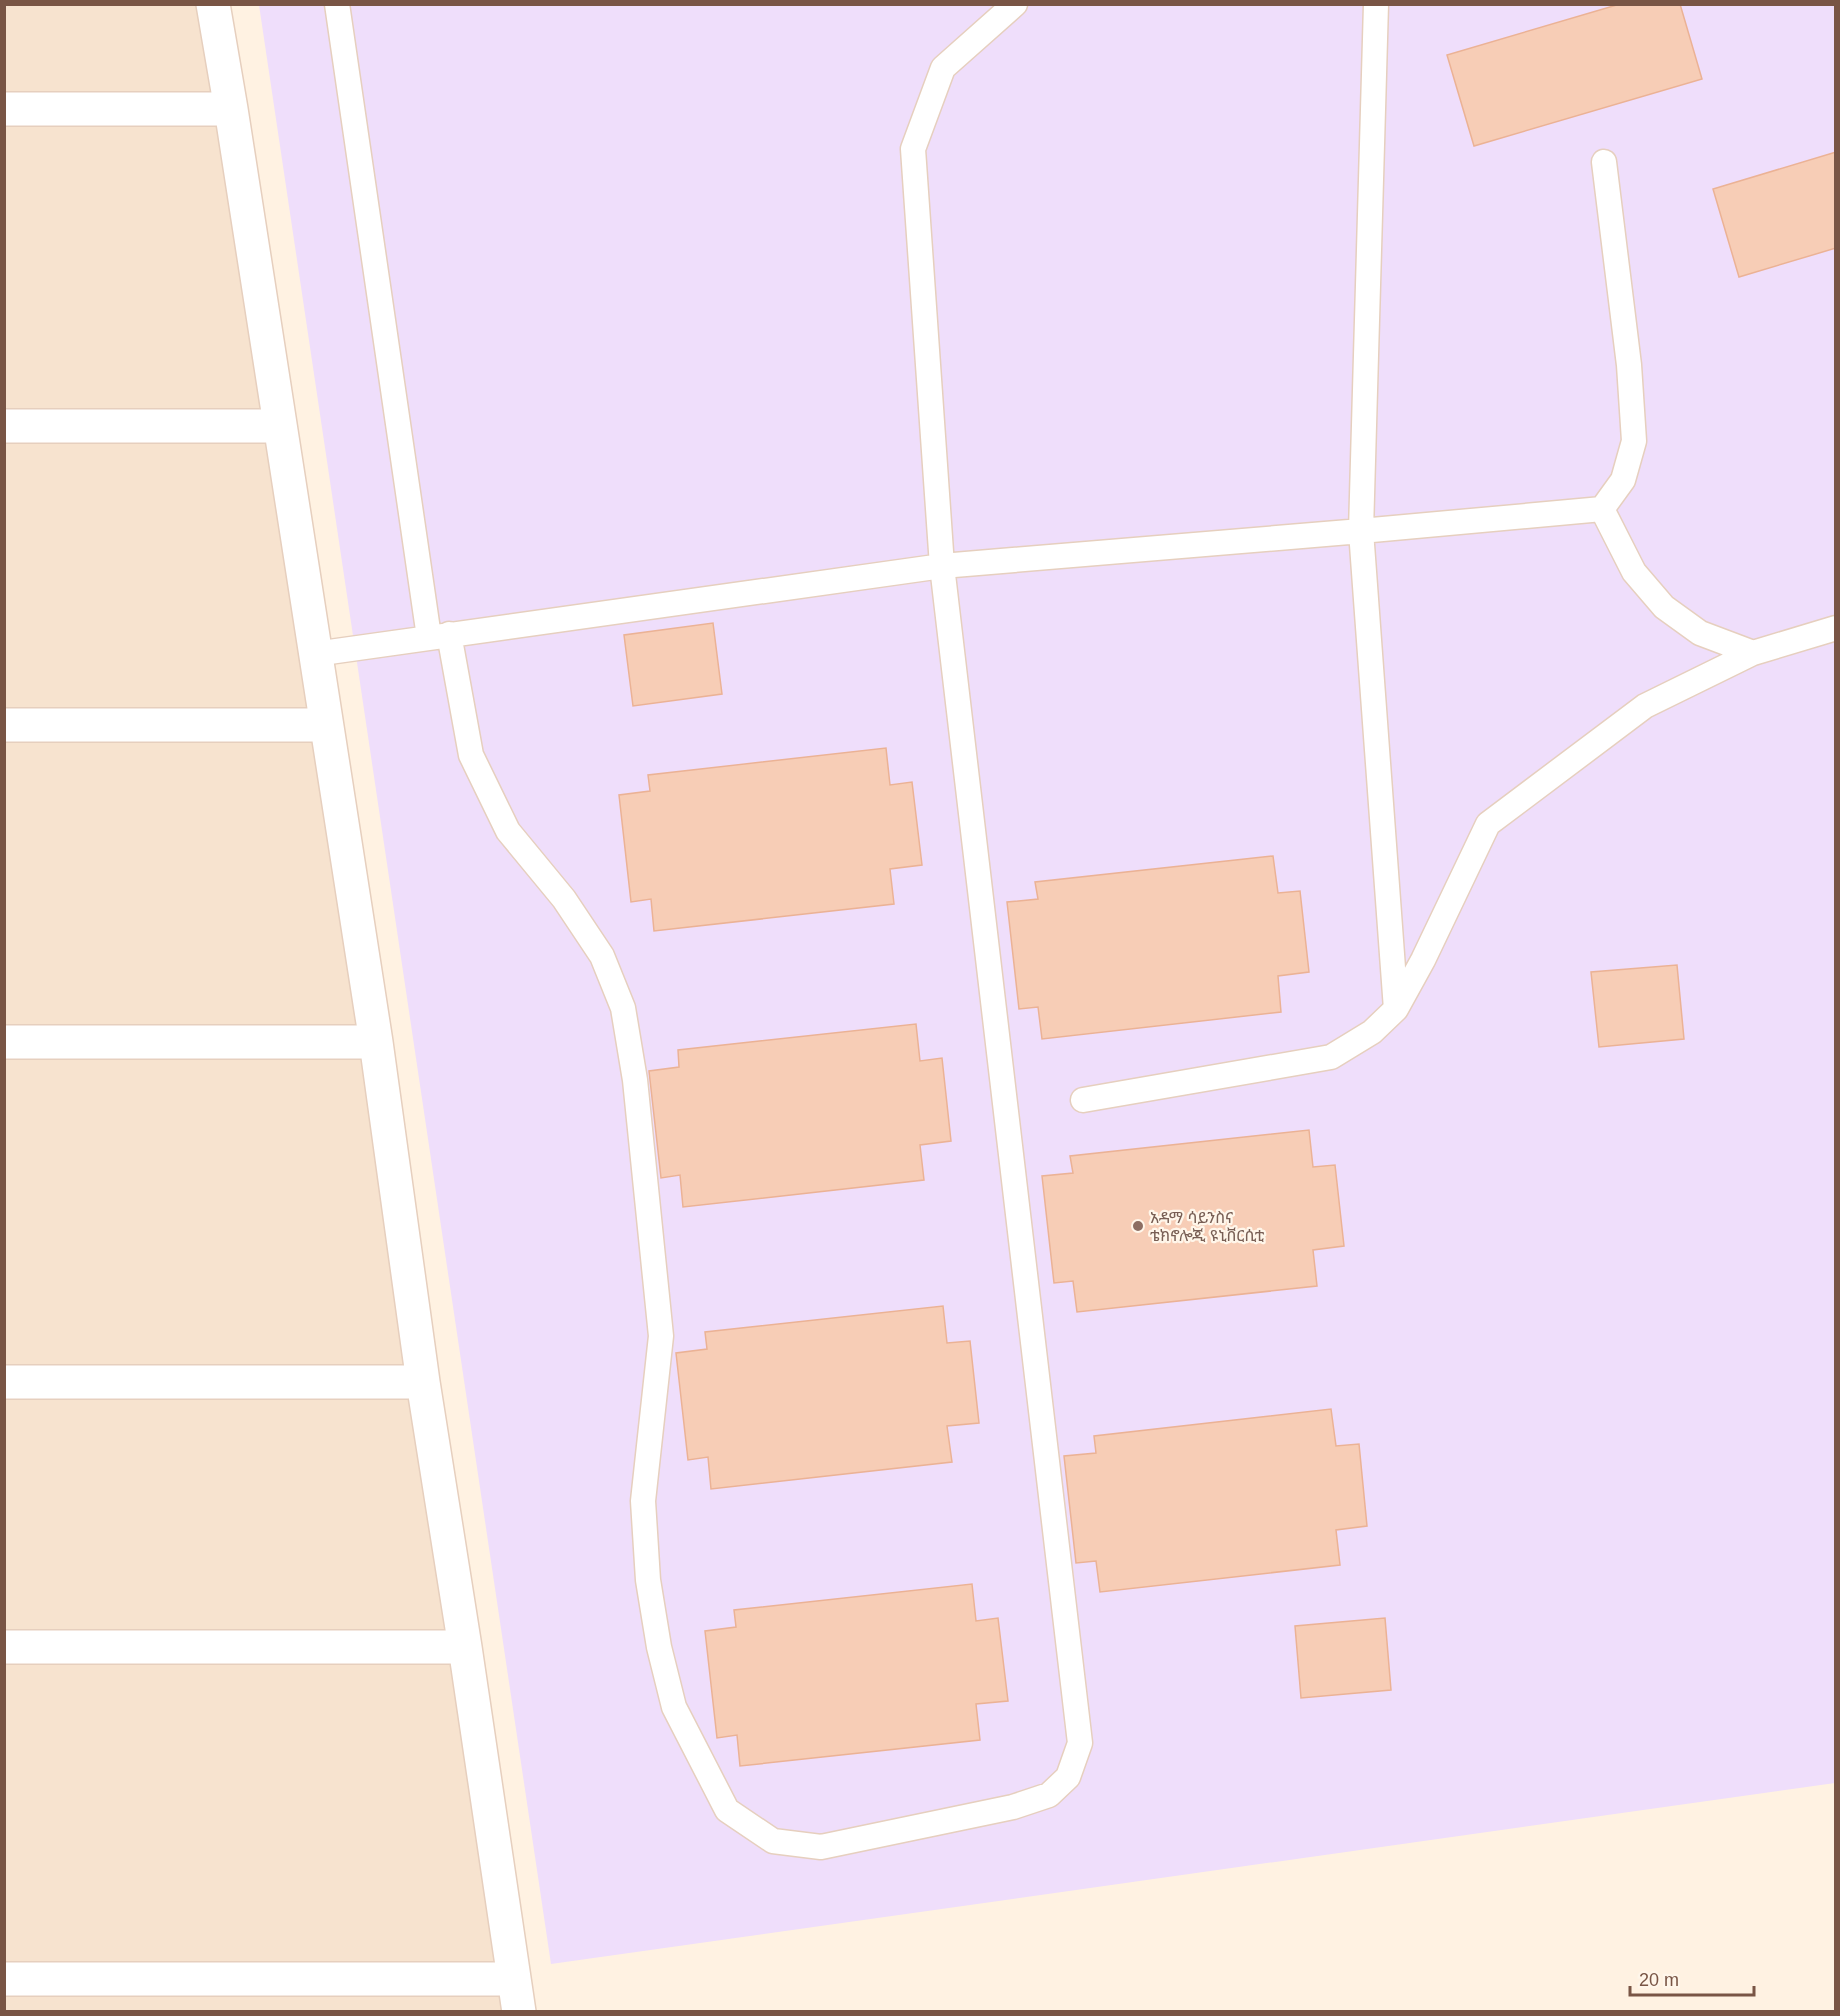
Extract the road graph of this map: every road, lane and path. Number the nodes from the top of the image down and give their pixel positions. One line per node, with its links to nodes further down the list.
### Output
1 (213, 4): 6 (street)
2 (338, 4): 14 (lane)
3 (1015, 4): 12 (lane)
4 (1376, 4): 11 (lane)
5 (4, 109): 6 (street)
6 (231, 109): 9 (street)
7 (1604, 162): 10 (lane)
8 (4, 426): 9 (street)
9 (279, 426): 16 (street)
10 (1602, 509): 11 (lane); 15 (lane)
11 (1361, 531): 12 (lane); 19 (lane)
12 (942, 566): 14 (lane); 14 (lane)
13 (1836, 628): 15 (lane)
14 (439, 635): 16 (lane)
15 (1753, 653): 19 (lane)
16 (315, 654): 18 (street)
17 (4, 725): 18 (street)
18 (326, 725): 21 (street)
19 (1396, 1009): 22 (lane)
20 (4, 1042): 21 (street)
21 (376, 1042): 24 (street)
22 (1083, 1100)
23 (4, 1382): 24 (street)
24 (423, 1382): 26 (street)
25 (4, 1647): 26 (street)
26 (465, 1647): 28 (street)
27 (4, 1979): 28 (street)
28 (514, 1979): 29 (street)
29 (519, 2012)

